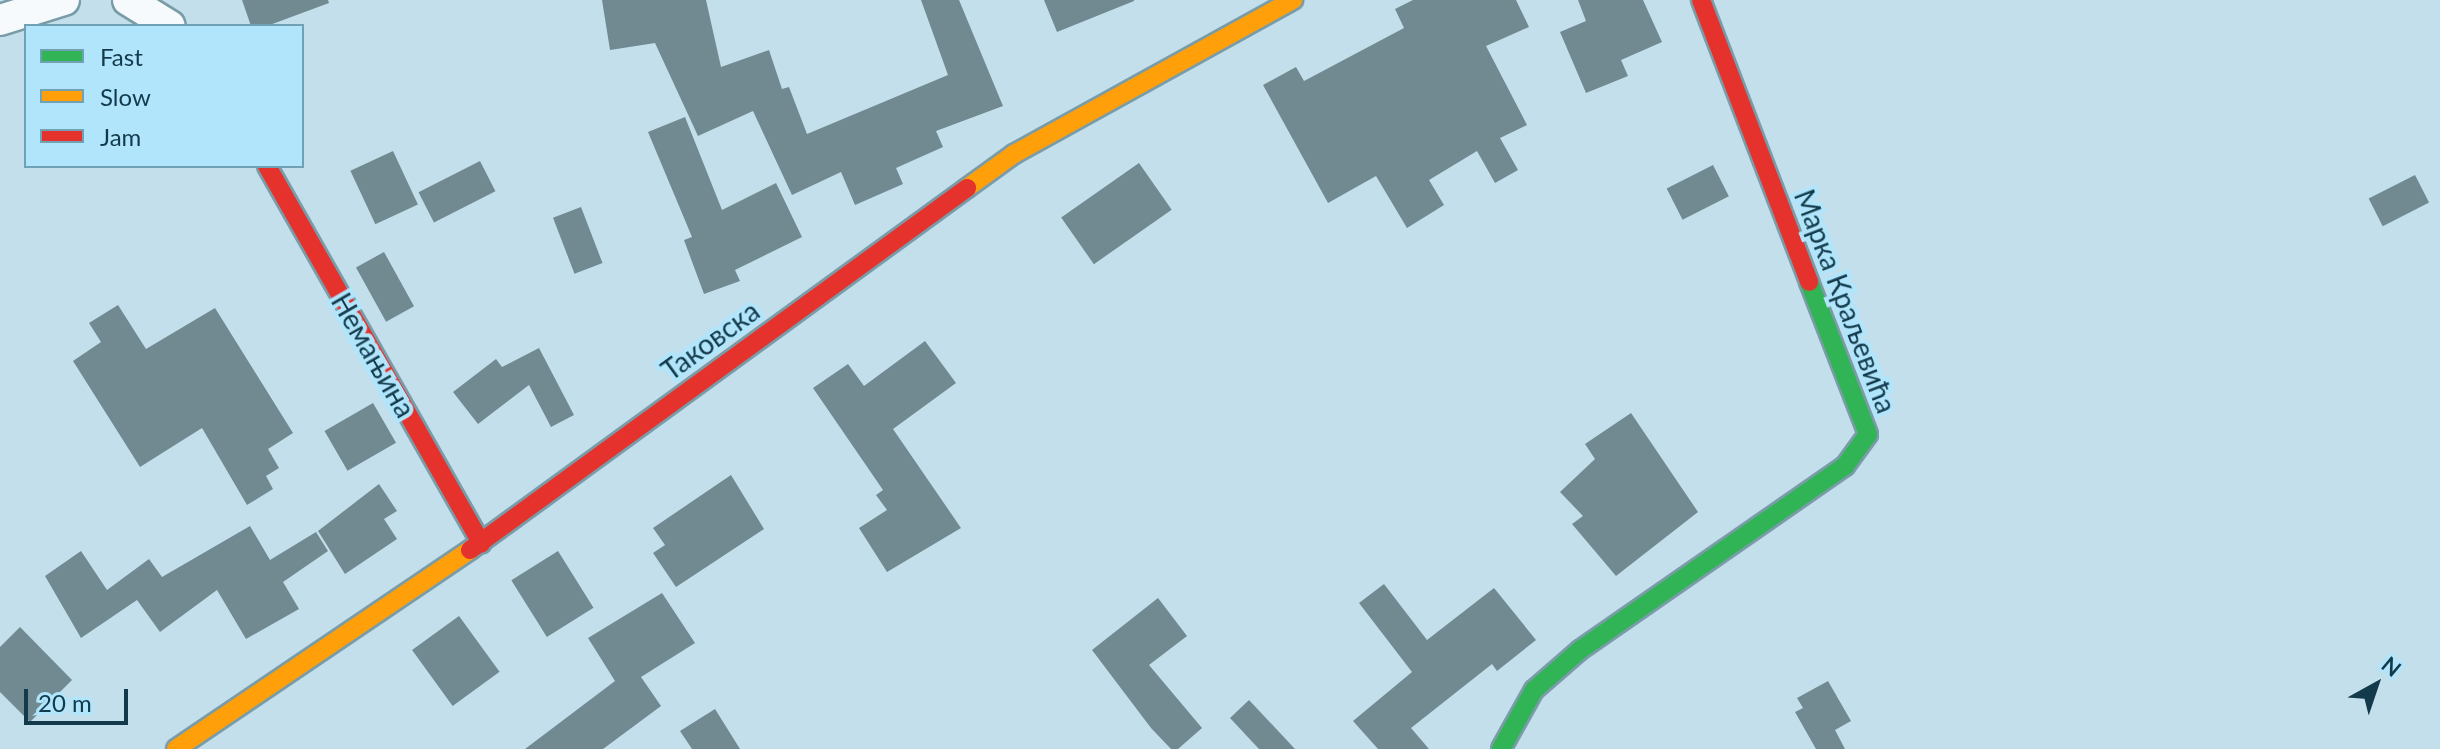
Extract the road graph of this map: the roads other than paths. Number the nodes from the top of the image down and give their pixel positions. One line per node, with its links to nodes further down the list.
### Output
1 (64, 0): 5 (street)
2 (128, 0): 6 (street)
3 (1293, 0): 8 (street, Таковска)
4 (1701, 0): 10 (street, Марка Краљевића)
5 (0, 20)
6 (167, 24)
7 (268, 168): 8 (street, Немањина)
8 (481, 543): 9 (street, Таковска)
9 (176, 749)
10 (1501, 749)

